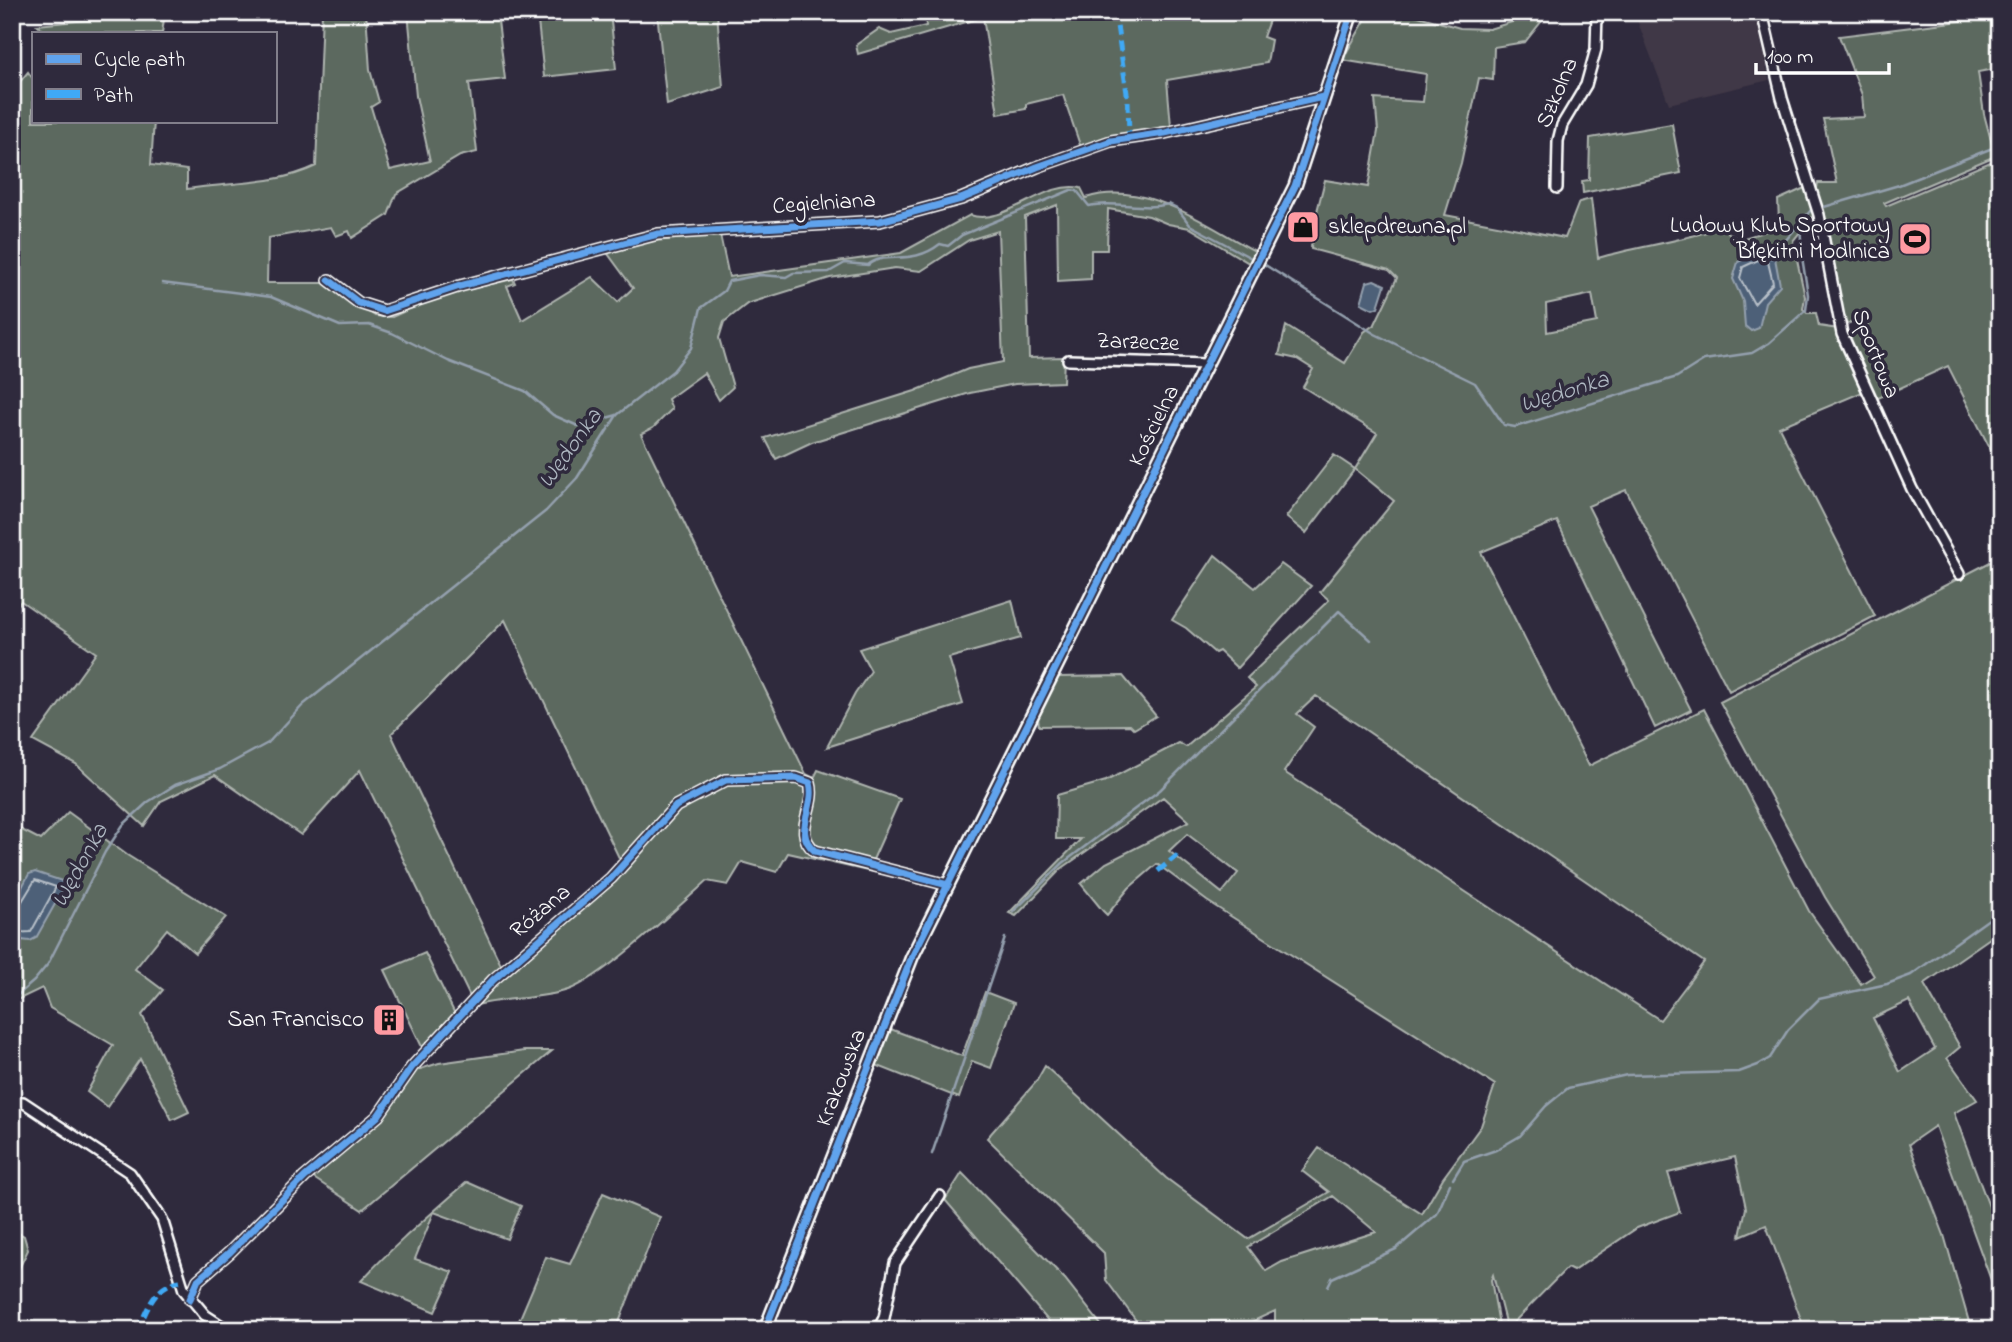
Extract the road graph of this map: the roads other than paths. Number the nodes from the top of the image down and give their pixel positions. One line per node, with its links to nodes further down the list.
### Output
1 (1352, 12): 4 (street, Kościelna)
2 (1597, 12): 5 (street, Szkolna)
3 (1762, 12): 9 (street, Sportowa)
4 (1323, 97): 6 (street, Cegielniana); 8 (street, Kościelna)
5 (1557, 188)
6 (329, 281)
7 (1068, 360): 8 (street, Zarzecze)
8 (1207, 364): 10 (street, Kościelna)
9 (1959, 574)
10 (967, 846): 11 (street, Krakowska)
11 (948, 884): 14 (street, Różana); 16 (street, Krakowska)
12 (23, 1102): 14 (street)
13 (940, 1196): 17 (street)
14 (190, 1299): 15 (street)
15 (228, 1330)
16 (765, 1330)
17 (878, 1330)

